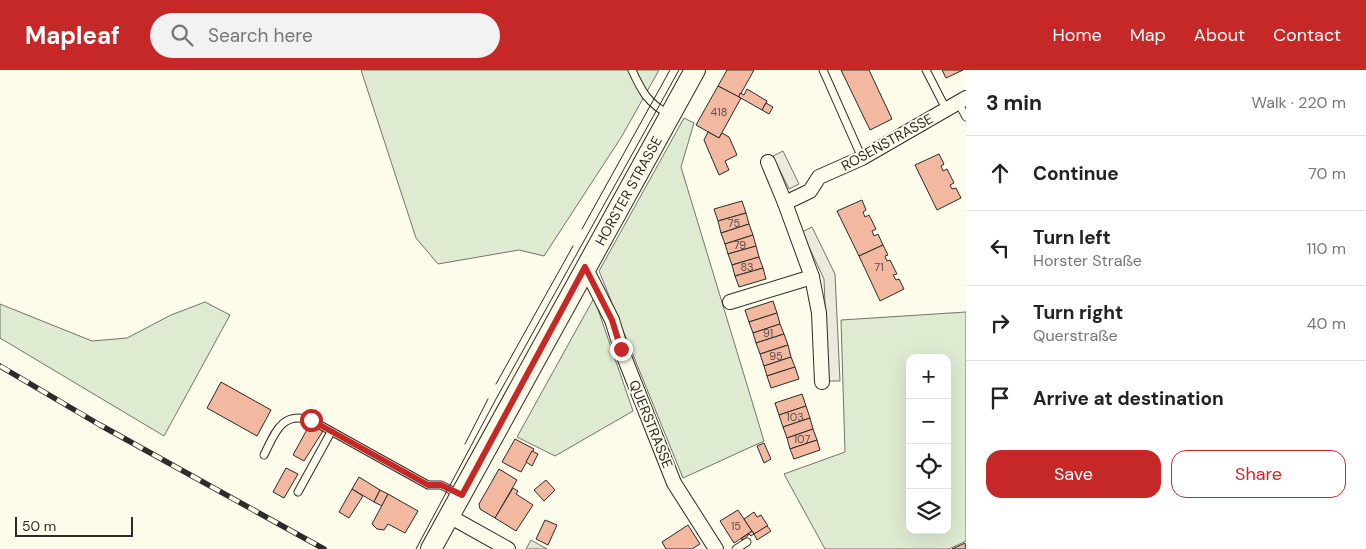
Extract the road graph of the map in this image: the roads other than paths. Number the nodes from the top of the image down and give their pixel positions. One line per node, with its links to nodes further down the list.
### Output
1 (632, 70): 6 (lane)
2 (695, 70): 6 (main road, HORSTER STRASSE)
3 (823, 70): 8 (lane)
4 (926, 70): 5 (lane)
5 (957, 103): 7 (lane); 8 (street, ROSENSTRASSE)
6 (670, 115): 11 (main road, HORSTER STRASSE)
7 (966, 117)
8 (862, 158): 10 (street, ROSENSTRASSE)
9 (768, 162): 10 (street)
10 (786, 203): 12 (street)
11 (585, 267): 18 (main road, HORSTER STRASSE); 23 (street, QUERSTRASSE)
12 (812, 277): 13 (street); 14 (street)
13 (730, 302)
14 (822, 382)
15 (331, 432): 16 (lane); 17 (lane); 18 (lane)
16 (264, 455)
17 (298, 492)
18 (462, 495): 19 (main road, HORSTER STRASSE)
19 (449, 516): 21 (main road, HORSTER STRASSE); 22 (street)
20 (747, 542): 24 (lane)
21 (431, 549)
22 (508, 549)
23 (716, 549)
24 (736, 549)

